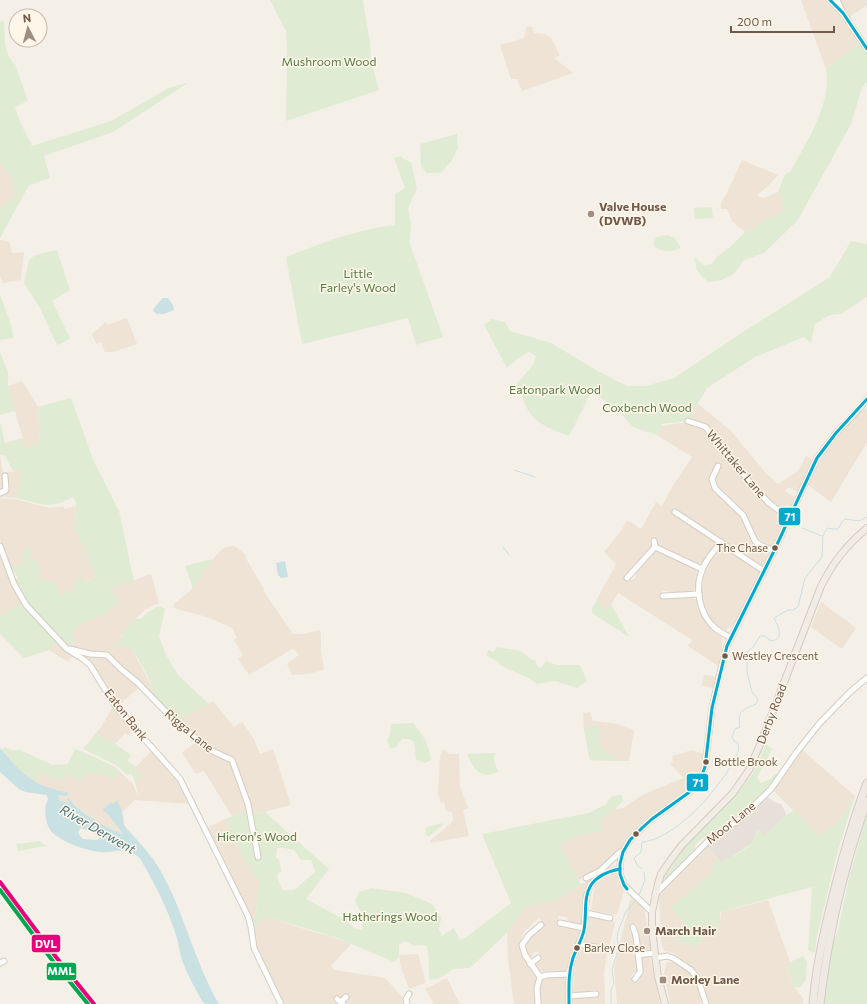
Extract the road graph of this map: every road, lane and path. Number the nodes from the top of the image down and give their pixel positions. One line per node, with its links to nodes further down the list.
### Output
1 (830, 0): 3 (street)
2 (837, 0): 3 (street)
3 (843, 13): 4 (street)
4 (867, 49)
5 (867, 399): 11 (street)
6 (688, 421): 11 (street, Whittaker Lane)
7 (718, 466): 17 (street)
8 (5, 476): 9 (street)
9 (0, 493)
10 (675, 512): 14 (street)
11 (789, 518): 17 (street)
12 (867, 528): 32 (main road, Derby Road)
13 (654, 541): 16 (street)
14 (721, 542): 18 (street); 19 (street)
15 (0, 546): 24 (street, Eaton Bank)
16 (655, 547): 18 (street); 20 (street)
17 (774, 551): 19 (street)
18 (702, 569): 21 (street)
19 (764, 571): 23 (street)
20 (630, 577)
21 (699, 594): 22 (street); 23 (street)
22 (663, 596)
23 (731, 638): 28 (street)
24 (68, 649): 29 (street, Rigga Lane); 55 (street, Eaton Bank)
25 (867, 678): 32 (street, Moor Lane)
26 (867, 783): 60 (highway)
27 (867, 801): 61 (highway)
28 (623, 852): 30 (street); 31 (street)
29 (258, 857)
30 (620, 869): 33 (street); 34 (street)
31 (586, 878)
32 (655, 894): 33 (main road, Derby Road)
33 (652, 912): 43 (main road, Derby Road)
34 (586, 913): 35 (street); 39 (street)
35 (610, 918)
36 (560, 923): 39 (street)
37 (541, 925): 45 (street)
38 (634, 927): 42 (street)
39 (584, 928): 40 (street)
40 (579, 944): 41 (street); 46 (street)
41 (605, 949)
42 (638, 955): 43 (street); 48 (street)
43 (655, 956): 54 (street); 59 (main road, Derby Road)
44 (538, 958): 45 (street)
45 (530, 964): 47 (street)
46 (570, 974): 47 (street); 51 (street)
47 (540, 977): 57 (street)
48 (635, 979)
49 (409, 994): 56 (street)
50 (596, 994): 51 (street)
51 (569, 996): 58 (street)
52 (346, 997): 53 (street)
53 (340, 1002)
54 (704, 1002)
55 (281, 1004)
56 (407, 1004)
57 (538, 1004)
58 (569, 1004)
59 (665, 1004)
60 (813, 1004)
61 (820, 1004)

